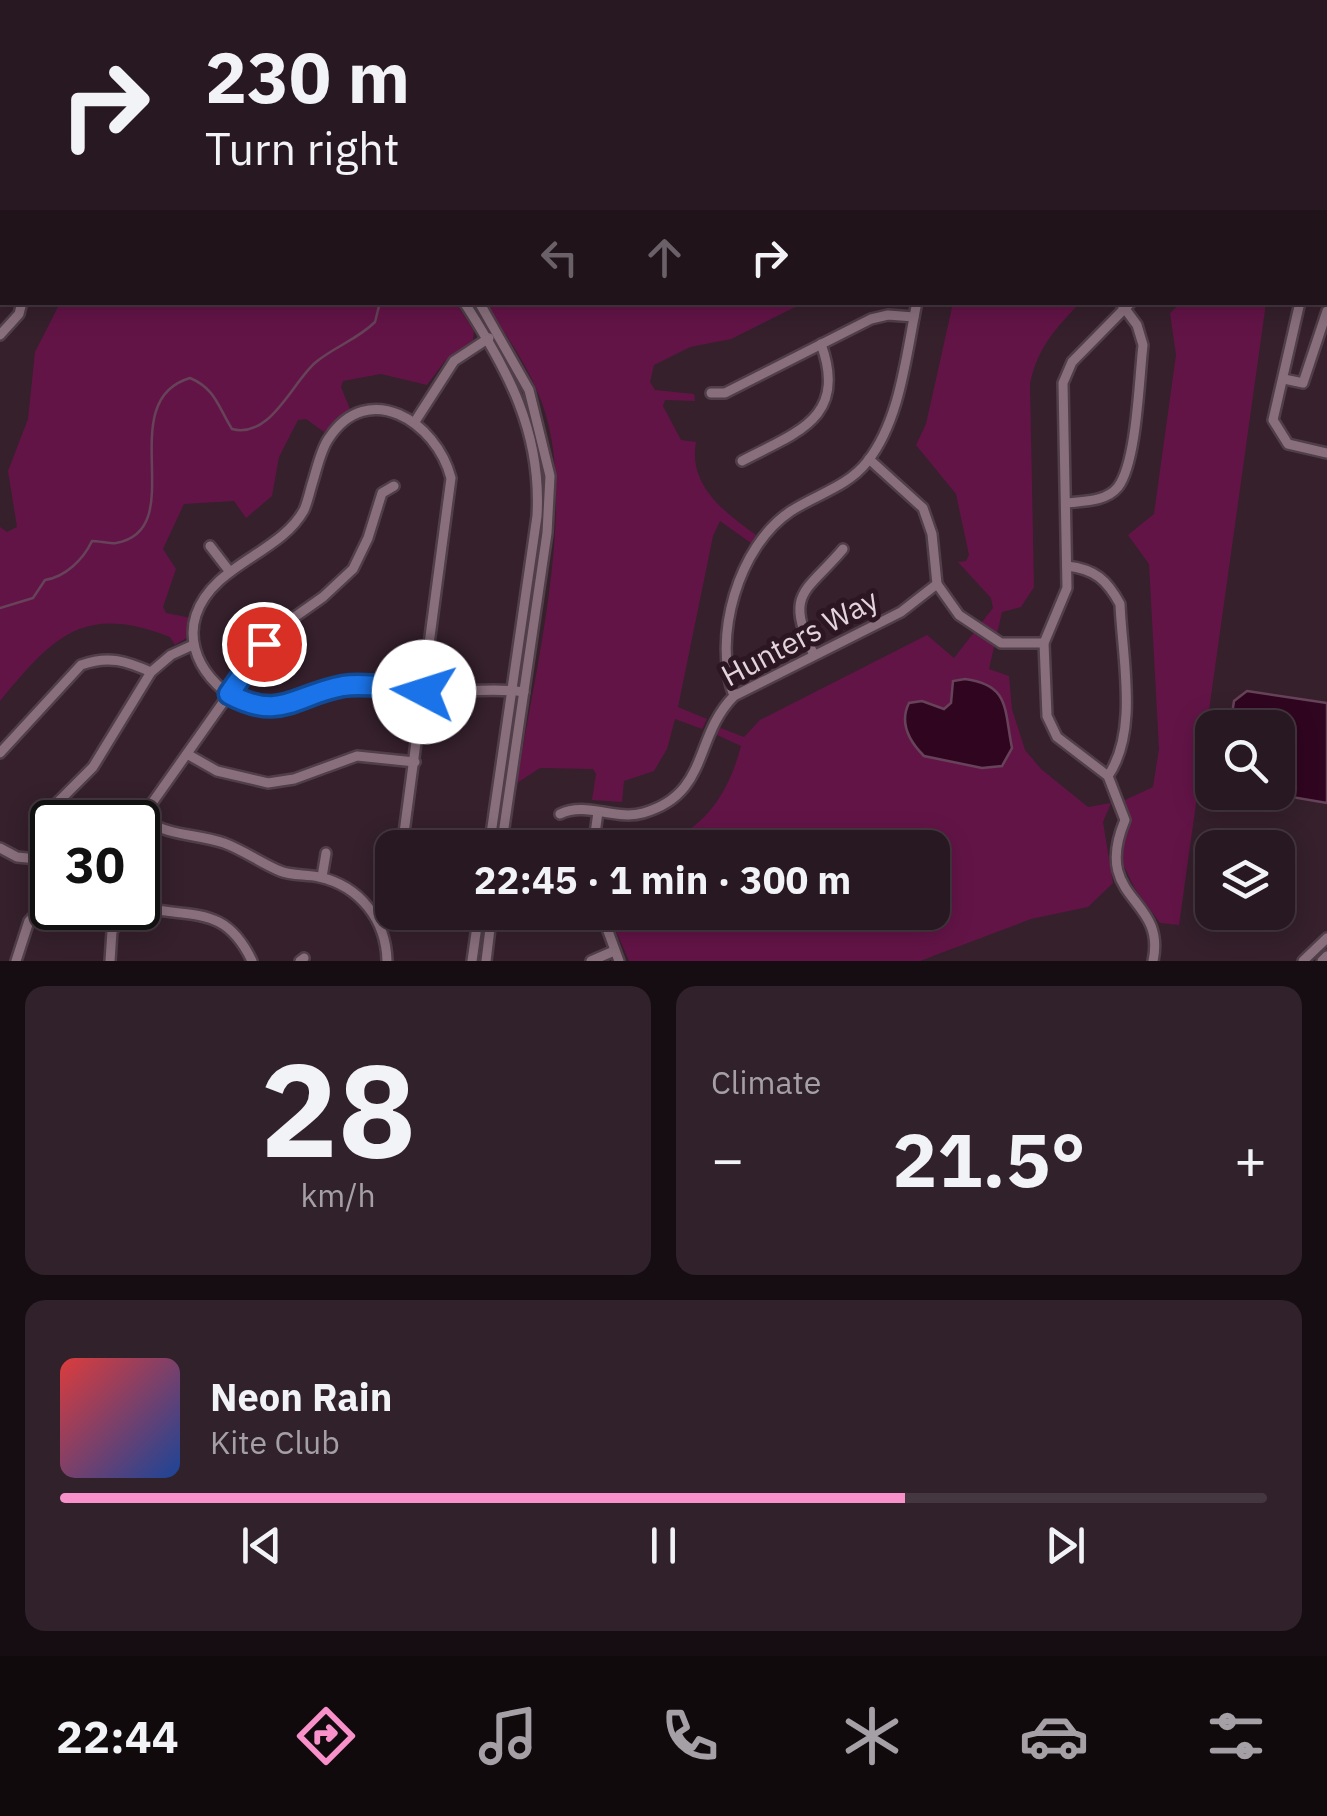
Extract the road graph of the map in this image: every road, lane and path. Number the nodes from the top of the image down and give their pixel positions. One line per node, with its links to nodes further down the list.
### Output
1 (21, 305): 11 (street)
2 (466, 305): 12 (street)
3 (481, 305): 10 (street)
4 (916, 305): 9 (street)
5 (1125, 305): 21 (street)
6 (1127, 305): 21 (street)
7 (1299, 305): 14 (street)
8 (1327, 311): 14 (street)
9 (914, 317): 13 (street); 18 (street)
10 (498, 332): 12 (street); 33 (street)
11 (0, 335)
12 (488, 338): 16 (street); 31 (street)
13 (821, 344): 15 (street); 19 (street)
14 (1284, 380): 17 (street)
15 (711, 393)
16 (416, 420): 25 (street); 32 (street)
17 (1327, 453)
18 (869, 459): 26 (street); 35 (street)
19 (742, 461)
20 (394, 486): 34 (street)
21 (1066, 503): 24 (street)
22 (210, 546): 25 (street)
23 (843, 549): 29 (street)
24 (1067, 566): 27 (street); 39 (street)
25 (230, 572): 28 (street)
26 (938, 584): 27 (street); 29 (street, Hunters Way)
27 (1044, 643): 39 (street)
28 (193, 645): 30 (street); 34 (street)
29 (814, 655): 35 (street, Hunters Way)
30 (151, 672): 36 (street); 40 (street)
31 (512, 690): 32 (street); 33 (street); 45 (street)
32 (424, 692): 34 (street); 38 (street)
33 (524, 692): 46 (street)
34 (229, 694): 37 (street)
35 (734, 696): 42 (street, Hunters Way)
36 (0, 753)
37 (188, 754): 38 (street); 41 (street)
38 (415, 762): 44 (street)
39 (1108, 776): 70 (street)
40 (60, 800)
41 (155, 800)
42 (598, 812): 43 (street, Hunters Way); 47 (street)
43 (560, 814)
44 (405, 830)
45 (492, 830)
46 (505, 830)
47 (596, 830)
48 (160, 831): 52 (street)
49 (0, 848): 51 (street)
50 (326, 853): 52 (street)
51 (30, 858)
52 (322, 877): 54 (street)
53 (160, 908): 65 (street)
54 (375, 912)
55 (30, 920): 63 (street)
56 (113, 930): 64 (street)
57 (383, 930): 66 (street)
58 (476, 930): 67 (street)
59 (490, 930): 68 (street)
60 (607, 930): 62 (street)
61 (1327, 938): 71 (street)
62 (617, 958): 69 (street)
63 (16, 961)
64 (110, 961)
65 (252, 961)
66 (387, 961)
67 (472, 961)
68 (486, 961)
69 (592, 961)
70 (1153, 961)
71 (1304, 961)

